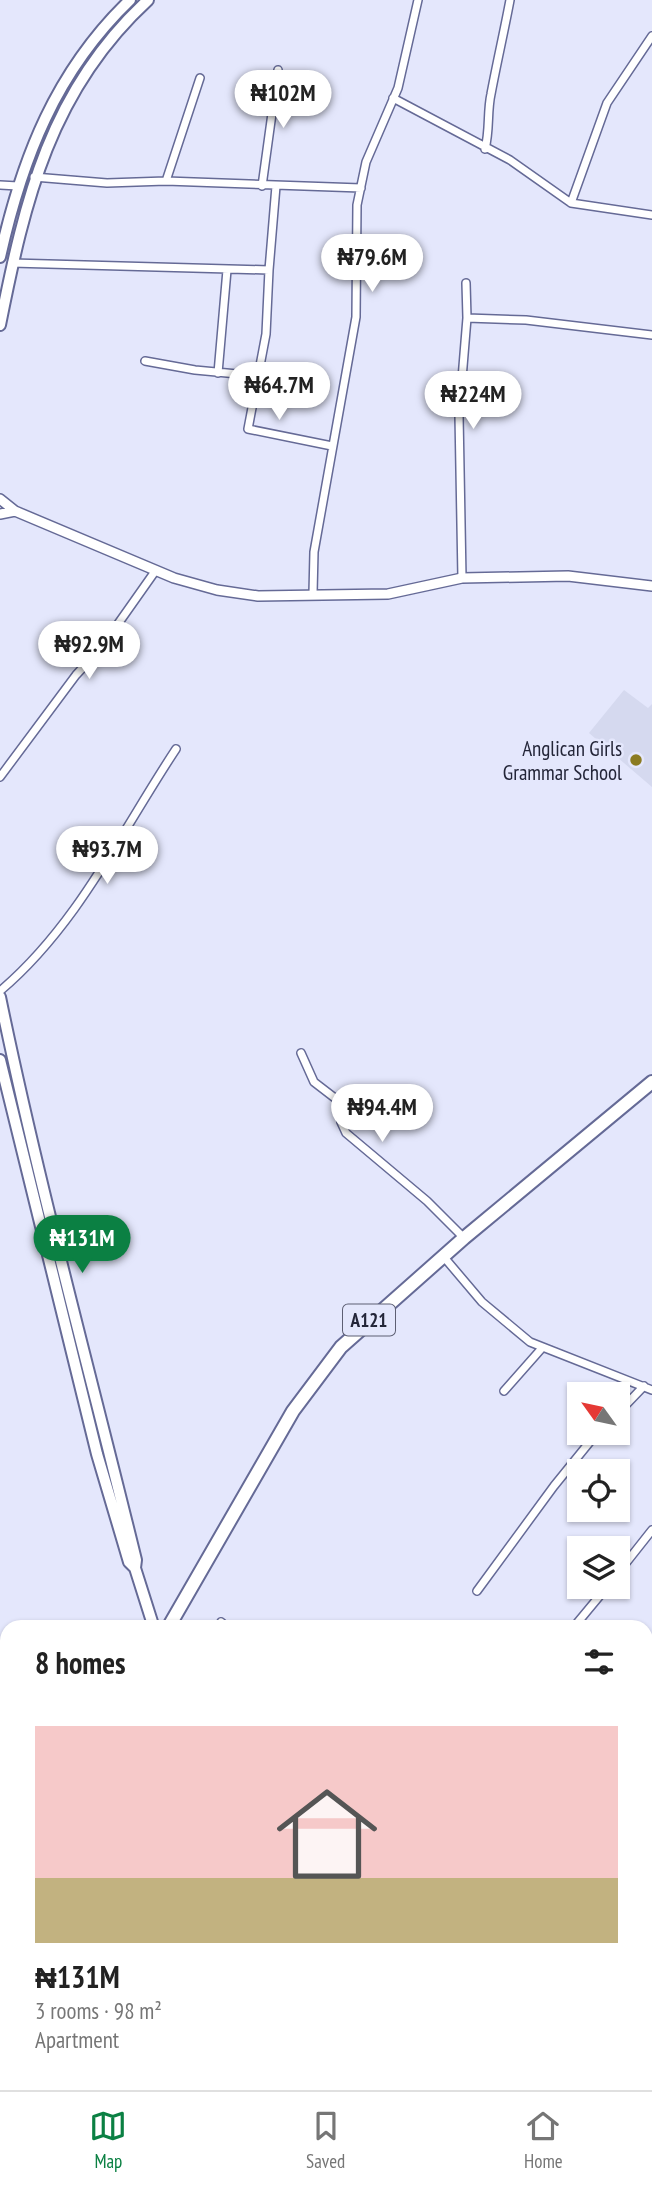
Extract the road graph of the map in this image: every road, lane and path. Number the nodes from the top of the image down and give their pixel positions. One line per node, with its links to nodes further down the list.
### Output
1 (130, 0): 13 (main road)
2 (148, 0): 10 (main road)
3 (418, 0): 8 (street)
4 (510, 0): 9 (street)
5 (652, 36): 17 (street)
6 (278, 70): 14 (street)
7 (201, 78): 11 (street)
8 (393, 98): 9 (street); 16 (street)
9 (485, 149): 17 (street)
10 (34, 177): 11 (street); 20 (main road)
11 (166, 181): 14 (street)
12 (0, 185): 13 (street)
13 (18, 186): 19 (main road)
14 (262, 186): 15 (street)
15 (276, 186): 16 (street); 22 (street)
16 (361, 188): 30 (street)
17 (571, 203): 18 (street)
18 (652, 215)
19 (0, 257)
20 (12, 262): 21 (street); 25 (main road)
21 (227, 270): 22 (street); 28 (street)
22 (269, 270): 29 (street)
23 (466, 283): 24 (street)
24 (467, 318): 26 (street); 35 (street)
25 (0, 325)
26 (652, 335)
27 (145, 361): 28 (street)
28 (218, 373): 29 (street)
29 (258, 376): 30 (street)
30 (332, 446): 37 (street)
31 (0, 499): 32 (street)
32 (15, 511): 33 (street); 34 (street)
33 (0, 514)
34 (156, 570): 37 (street); 39 (street)
35 (462, 578): 36 (street); 37 (street)
36 (652, 586)
37 (313, 593)
38 (176, 749): 40 (street)
39 (0, 776)
40 (0, 991)
41 (0, 997): 54 (main road)
42 (302, 1053): 45 (street)
43 (0, 1060): 54 (main road)
44 (652, 1082): 45 (main road, A121)
45 (464, 1238): 46 (main road, A121)
46 (443, 1256): 47 (street); 58 (main road, A121)
47 (542, 1348): 48 (street); 49 (street)
48 (648, 1388): 50 (street)
49 (504, 1391)
50 (630, 1403)
51 (586, 1446): 55 (street)
52 (652, 1531): 53 (street)
53 (630, 1558)
54 (135, 1568): 57 (main road)
55 (477, 1591)
56 (597, 1599): 59 (street)
57 (151, 1620)
58 (173, 1620)
59 (580, 1620)

